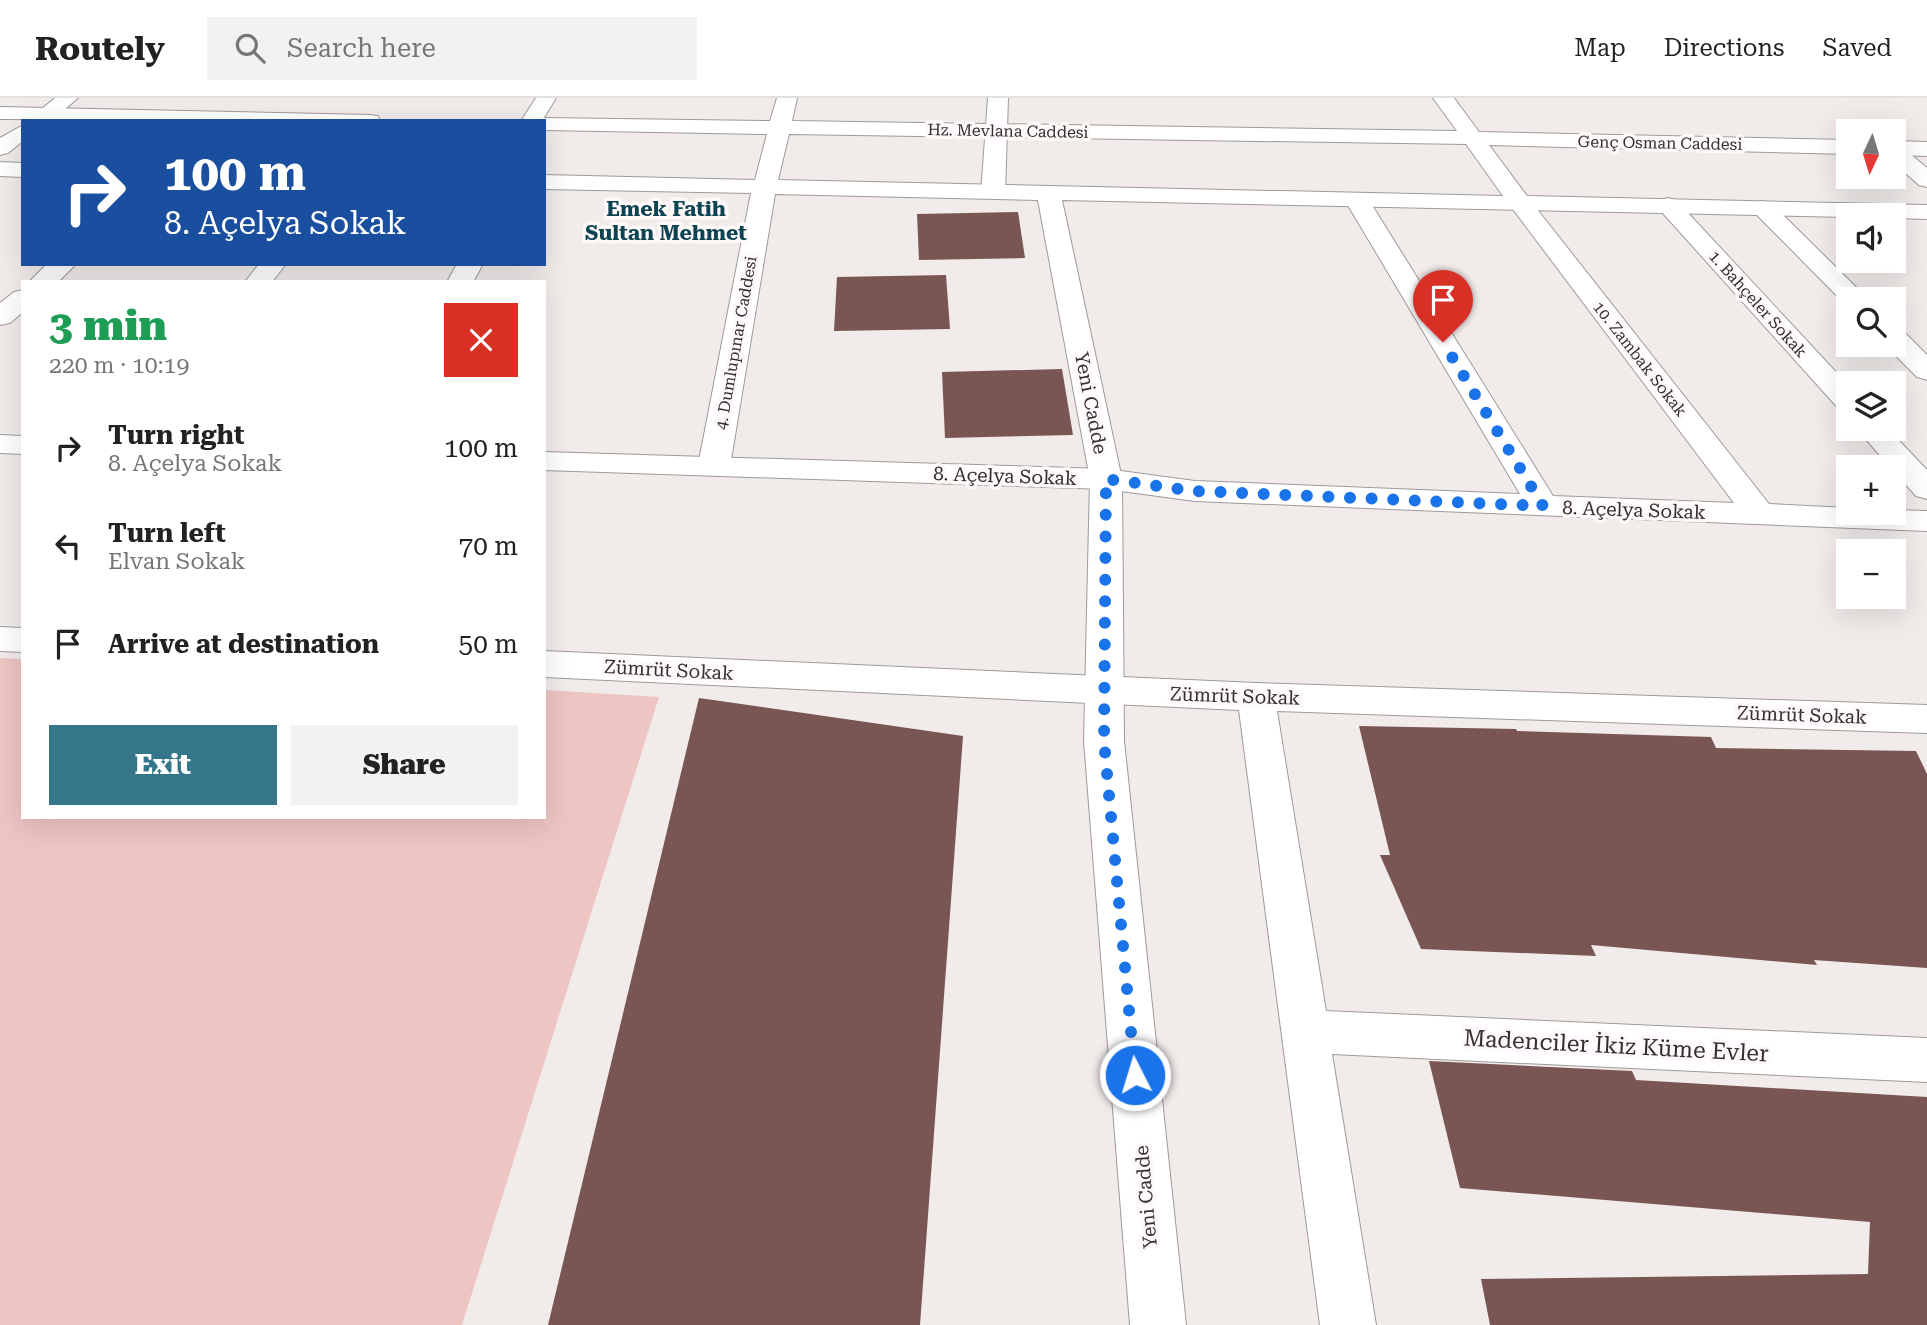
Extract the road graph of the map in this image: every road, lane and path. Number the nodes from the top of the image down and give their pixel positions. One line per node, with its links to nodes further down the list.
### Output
1 (68, 98): 7 (street)
2 (546, 98): 9 (street)
3 (787, 98): 11 (street, 4. Dumlupınar Caddesi)
4 (998, 98): 12 (street)
5 (1443, 98): 14 (street, 10. Zambak Sokak)
6 (0, 113): 7 (street)
7 (42, 117): 8 (street)
8 (206, 119)
9 (532, 119)
10 (546, 124): 11 (street, Hz. Mevlana Caddesi)
11 (780, 127): 12 (street, Hz. Mevlana Caddesi); 24 (street, 4. Dumlupınar Caddesi)
12 (998, 131): 14 (street, Hz. Mevlana Caddesi); 25 (street)
13 (21, 132): 16 (street)
14 (1472, 138): 15 (street, Genç Osman Caddesi); 28 (street, 10. Zambak Sokak)
15 (1836, 147)
16 (0, 148)
17 (1927, 149): 18 (street)
18 (1906, 150)
19 (1906, 161): 22 (street)
20 (0, 169): 21 (street)
21 (21, 170)
22 (1927, 180)
23 (546, 182): 24 (street)
24 (764, 188): 25 (street); 46 (street, 4. Dumlupınar Caddesi)
25 (993, 193): 26 (street)
26 (1049, 194): 27 (street); 47 (street, Yeni Cadde)
27 (1358, 202): 28 (street); 49 (street)
28 (1521, 204): 29 (street); 50 (street, 10. Zambak Sokak)
29 (1668, 205): 30 (street); 41 (street, 1. Bahçeler Sokak)
30 (1763, 208): 31 (street); 36 (street)
31 (1927, 212)
32 (60, 266): 34 (street)
33 (271, 266): 35 (street)
34 (44, 280)
35 (260, 280)
36 (1843, 287)
37 (21, 300): 38 (street)
38 (0, 317)
39 (1906, 350): 40 (street)
40 (1927, 371)
41 (1836, 389)
42 (1883, 441): 48 (street)
43 (0, 444): 44 (street)
44 (21, 445)
45 (546, 461): 46 (street, 8. Açelya Sokak)
46 (714, 466): 47 (street, 8. Açelya Sokak)
47 (1106, 479): 49 (street, 8. Açelya Sokak); 55 (street, Yeni Cadde)
48 (1927, 489)
49 (1543, 506): 50 (street, 8. Açelya Sokak)
50 (1759, 514): 51 (street, 8. Açelya Sokak)
51 (1927, 521)
52 (0, 639): 53 (street)
53 (21, 640)
54 (546, 664): 55 (street, Zümrüt Sokak)
55 (1106, 690): 56 (street, Zümrüt Sokak); 60 (street, Yeni Cadde)
56 (1256, 697): 57 (street, Zümrüt Sokak); 58 (street)
57 (1927, 719)
58 (1305, 1031): 59 (street, Madenciler İkiz Küme Evler); 61 (street)
59 (1927, 1060)
60 (1158, 1325)
61 (1348, 1325)

